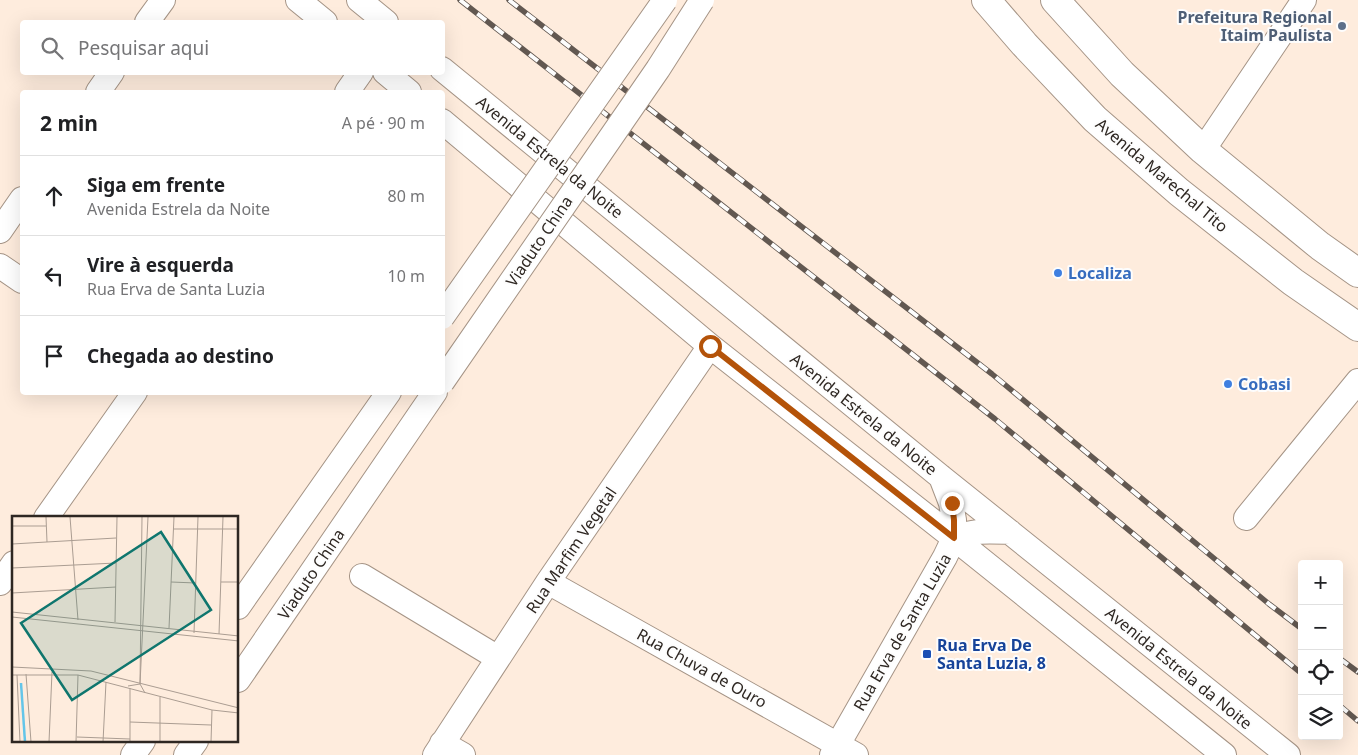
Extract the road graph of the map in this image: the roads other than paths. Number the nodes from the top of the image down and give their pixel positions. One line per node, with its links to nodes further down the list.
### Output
1 (163, 0): 9 (street)
2 (298, 0): 10 (street)
3 (359, 0): 11 (street)
4 (665, 0): 26 (street, bridge)
5 (702, 0): 29 (street, Viaduto China, bridge)
6 (986, 0): 27 (main road, Avenida Marechal Tito)
7 (1055, 0): 20 (main road)
8 (1304, 0): 20 (street)
9 (148, 20)
10 (323, 20)
11 (384, 20)
12 (445, 71): 34 (street, Avenida Estrela da Noite)
13 (110, 75): 16 (street)
14 (359, 75): 17 (street)
15 (389, 75): 18 (street)
16 (99, 90)
17 (348, 90)
18 (407, 90)
19 (445, 124): 28 (street)
20 (1203, 150): 24 (main road)
21 (20, 202): 22 (street)
22 (0, 231)
23 (0, 266): 25 (street)
24 (1358, 273)
25 (20, 280)
26 (445, 312)
27 (1358, 327)
28 (710, 346): 38 (street); 41 (street, Rua Marfim Vegetal)
29 (445, 378)
30 (1358, 381): 36 (street)
31 (133, 395): 35 (street)
32 (387, 395): 43 (street)
33 (433, 395): 45 (street, Viaduto China)
34 (941, 477): 37 (street, Avenida Estrela da Noite); 38 (street, Rua Erva de Santa Luzia)
35 (47, 516)
36 (1246, 518)
37 (1010, 532): 38 (street); 52 (street, Avenida Estrela da Noite)
38 (954, 538): 48 (street, Rua Erva de Santa Luzia); 51 (street)
39 (12, 566): 42 (street)
40 (362, 576): 44 (street)
41 (548, 582): 44 (street, Rua Marfim Vegetal); 48 (street, Rua Chuva de Ouro)
42 (0, 583)
43 (239, 607)
44 (498, 658): 47 (street, Rua Marfim Vegetal)
45 (239, 679)
46 (142, 742): 49 (street)
47 (439, 749): 50 (street)
48 (842, 751)
49 (133, 755)
50 (463, 755)
51 (1224, 755)
52 (1288, 755)

